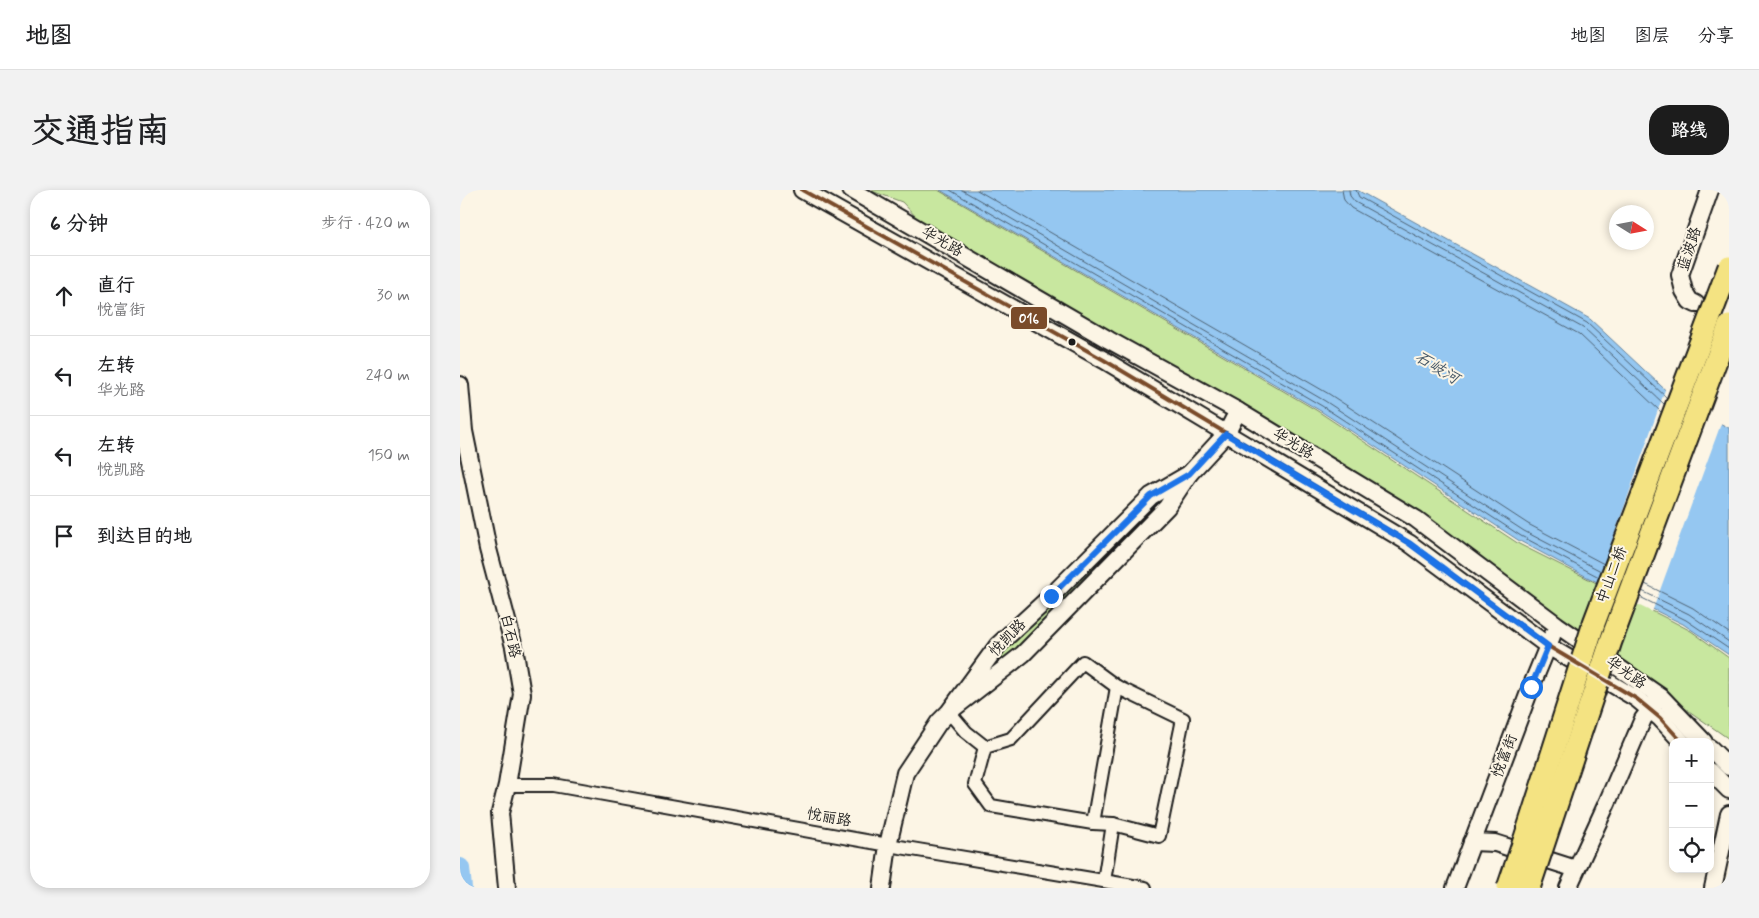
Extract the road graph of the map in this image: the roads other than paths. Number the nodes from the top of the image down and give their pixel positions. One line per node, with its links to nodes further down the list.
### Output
1 (802, 190): 9 (street, 华光路)
2 (851, 190): 8 (street, 华光路)
3 (1710, 190): 5 (street, 蓝波路)
4 (1729, 267): 36 (highway, 中山二桥, bridge)
5 (1696, 304)
6 (1729, 326): 37 (highway, 中山二桥, bridge)
7 (460, 385): 23 (street, 白石路)
8 (1238, 412): 9 (street, 悦凯路); 11 (street, 华光路)
9 (1226, 434): 10 (street, 悦凯路); 12 (street, 华光路)
10 (1189, 474): 16 (street, 悦凯路); 16 (street, 悦凯路)
11 (1557, 625): 12 (street, 悦富街); 14 (street, 华光路)
12 (1548, 646): 15 (street, 华光路); 28 (street, 悦富街)
13 (1117, 687): 19 (street); 26 (street); 27 (street)
14 (1661, 697): 15 (street); 18 (street, 华光路)
15 (1649, 709): 17 (street, 华光路); 30 (street)
16 (949, 712): 19 (street); 29 (street, 悦凯路)
17 (1678, 738)
18 (1700, 738)
19 (985, 747): 26 (street)
20 (1714, 752): 21 (street)
21 (1729, 767)
22 (1714, 775): 24 (street)
23 (507, 785): 29 (street, 悦丽路); 32 (street, 白石路)
24 (1729, 790)
25 (1729, 814): 39 (street)
26 (1093, 823): 27 (street)
27 (1113, 824): 31 (street)
28 (1472, 842): 30 (street); 35 (street, 悦富街)
29 (888, 845): 31 (street, 悦丽路); 33 (street, 悦凯路)
30 (1576, 868): 38 (street)
31 (1104, 881): 34 (street, 悦丽路)
32 (507, 888)
33 (882, 888)
34 (1145, 888)
35 (1455, 888)
36 (1508, 888)
37 (1529, 888)
38 (1568, 888)
39 (1713, 888)

